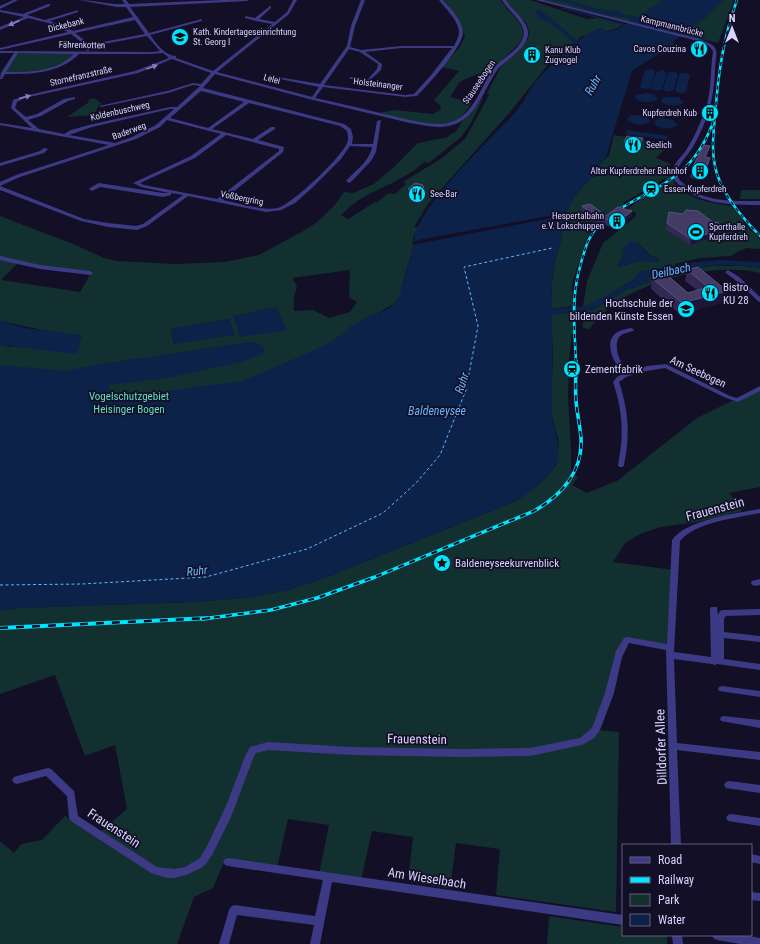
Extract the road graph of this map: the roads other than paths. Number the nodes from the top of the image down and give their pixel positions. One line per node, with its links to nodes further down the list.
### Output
1 (16, 0): 12 (street)
2 (81, 0): 11 (street)
3 (124, 0): 11 (street, Lelei)
4 (247, 0): 11 (street)
5 (294, 0): 23 (street, Baderweg)
6 (364, 0): 29 (street)
7 (442, 0): 28 (street)
8 (504, 0): 53 (street, Stauseebogen)
9 (538, 0): 76 (street, Kampmannbrücke)
10 (49, 5): 16 (street)
11 (127, 6): 19 (street, Lelei)
12 (0, 8)
13 (270, 8): 21 (street)
14 (0, 11): 16 (street)
15 (77, 11): 22 (street)
16 (22, 16): 18 (street)
17 (246, 16): 21 (street)
18 (27, 17): 22 (street); 24 (street, one-way to 24)
19 (136, 18): 25 (street, Dickebank); 26 (street, Lelei)
20 (201, 20): 26 (street)
21 (256, 20): 23 (street)
22 (45, 21): 25 (street)
23 (276, 23): 38 (street, Baderweg)
24 (0, 29)
25 (73, 32): 27 (street); 30 (street, Dickebank)
26 (148, 34): 27 (street); 34 (street, Lelei)
27 (86, 46): 36 (street)
28 (456, 47): 31 (street); 43 (street, Holsteinanger)
29 (348, 48): 31 (street); 43 (street)
30 (0, 49)
31 (361, 50): 41 (street)
32 (0, 52): 33 (street, Fährenkotten)
33 (17, 52): 35 (street, Fährenkotten); 39 (street)
34 (163, 52): 36 (street, Fährenkotten); 37 (street, Lelei)
35 (77, 53): 36 (street, Fährenkotten); 39 (street)
36 (88, 53)
37 (174, 57): 38 (street, Lelei); 49 (street, Stornefranzstraße, one-way to 37)
38 (214, 72): 42 (street, Baderweg); 45 (street, Lelei)
39 (1, 76)
40 (272, 77): 43 (street, Holsteinanger)
41 (350, 78)
42 (201, 87): 46 (street); 47 (street); 48 (street, Baderweg)
43 (322, 87): 45 (street)
44 (73, 98): 49 (street, Stornefranzstraße)
45 (313, 98): 53 (street, Lelei)
46 (248, 101): 55 (street); 61 (street)
47 (102, 108)
48 (179, 108): 50 (street, Baderweg); 58 (street, Koldenbuschweg)
49 (26, 119): 56 (street, Stornefranzstraße)
50 (167, 119): 55 (street); 60 (street, Baderweg)
51 (379, 121): 62 (street)
52 (0, 124): 56 (street)
53 (443, 125)
54 (273, 128): 59 (street)
55 (209, 129): 57 (street)
56 (38, 130): 58 (street)
57 (226, 133): 59 (street); 67 (street)
58 (65, 135): 60 (street)
59 (255, 140): 75 (street)
60 (116, 144): 68 (street, Baderweg)
61 (349, 145): 62 (street); 75 (street, Voßbergring)
62 (376, 146): 65 (street)
63 (46, 149): 64 (street)
64 (0, 165)
65 (349, 181)
66 (105, 182): 69 (street)
67 (136, 183): 72 (street); 73 (street)
68 (0, 184)
69 (99, 185): 71 (street); 72 (street)
70 (0, 188): 74 (street)
71 (92, 189)
72 (121, 189): 73 (street)
73 (173, 193): 74 (street, Voßbergring)
74 (186, 196): 75 (street, Voßbergring)
75 (218, 201)
76 (758, 203): 77 (street)
77 (760, 210)
78 (0, 258): 80 (street)
79 (728, 272): 81 (street)
80 (90, 274)
81 (760, 300)
82 (631, 330): 83 (street)
83 (626, 374): 84 (street, Am Seebogen); 85 (street)
84 (760, 388)
85 (621, 465)
86 (760, 511): 91 (street, Frauenstein)
87 (714, 609): 92 (street)
88 (760, 612): 89 (street)
89 (720, 635): 90 (street); 92 (street)
90 (760, 639)
91 (671, 651): 92 (street); 98 (street, Dilldorfer Allee); 100 (street, Frauenstein)
92 (718, 662): 93 (street)
93 (760, 667)
94 (722, 689): 95 (street)
95 (760, 694)
96 (724, 719): 97 (street)
97 (760, 724)
98 (674, 746): 99 (street); 105 (street, Dilldorfer Allee)
99 (760, 756)
100 (17, 780)
101 (729, 785): 102 (street)
102 (760, 789)
103 (730, 818): 104 (street)
104 (760, 822)
105 (676, 844)
106 (228, 862): 107 (street, Am Wieselbach)
107 (328, 877): 108 (street, Am Wieselbach); 109 (street)
108 (622, 920)
109 (319, 921): 113 (street); 114 (street)
110 (728, 936): 111 (street)
111 (739, 937): 112 (street)
112 (760, 943)
113 (224, 944)
114 (315, 944)

